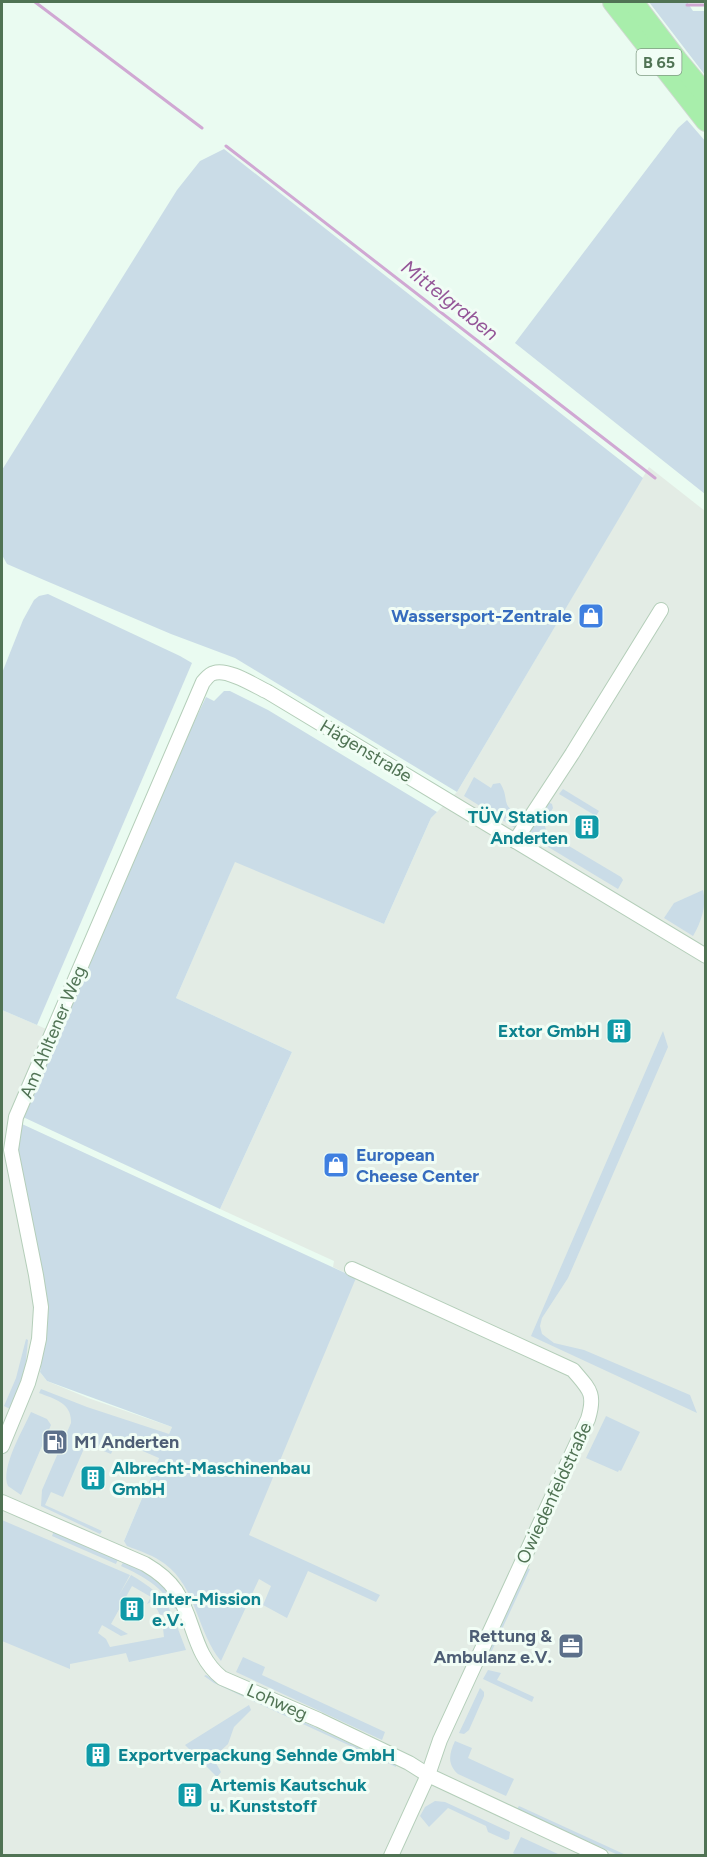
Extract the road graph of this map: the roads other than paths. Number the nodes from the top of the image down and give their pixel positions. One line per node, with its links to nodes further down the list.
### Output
1 (613, 2): 4 (highway, B 65)
2 (633, 2): 3 (highway, B 65)
3 (705, 95)
4 (705, 121)
5 (661, 610): 7 (street)
6 (214, 673): 7 (street, Hägenstraße); 10 (street, Am Ahltener Weg)
7 (515, 841): 8 (street, Hägenstraße)
8 (705, 956)
9 (352, 1269): 12 (street, Owiedenfeldstraße)
10 (2, 1446)
11 (2, 1502): 12 (street, Lohweg)
12 (428, 1775): 13 (street, Owiedenfeldstraße); 14 (street, Lohweg)
13 (391, 1856)
14 (601, 1856)

